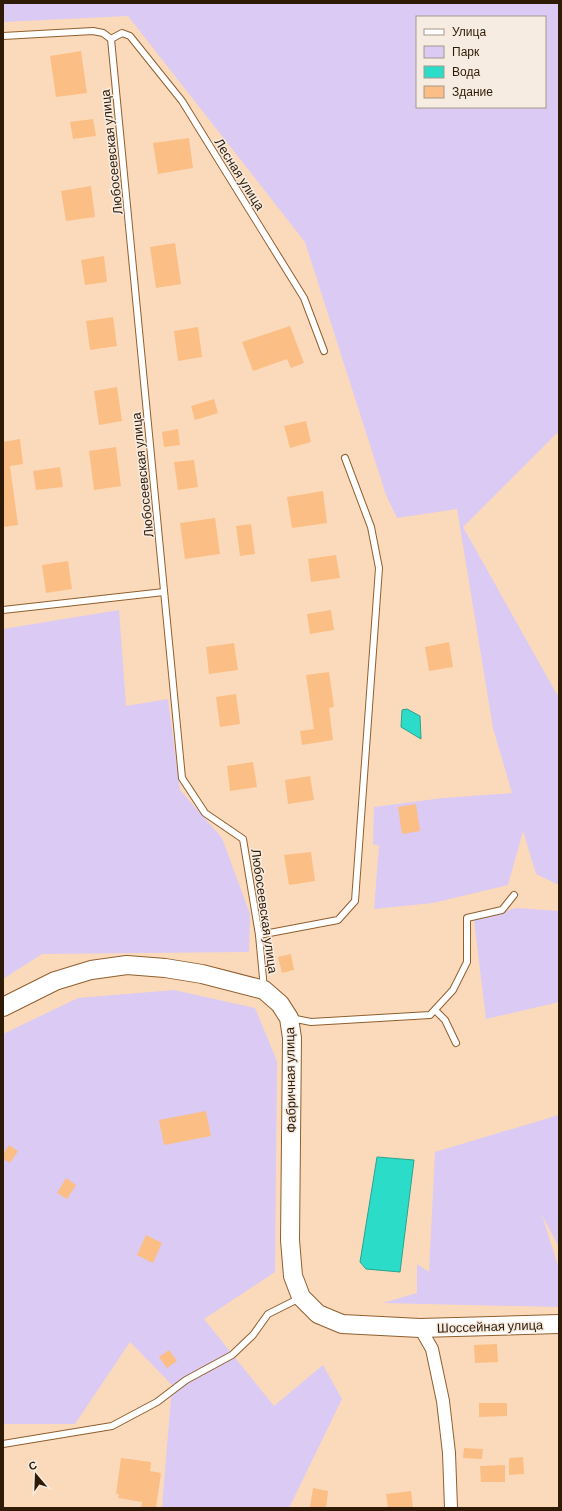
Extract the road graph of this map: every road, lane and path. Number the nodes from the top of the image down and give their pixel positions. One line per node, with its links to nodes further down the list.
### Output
1 (3, 36): 2 (lane)
2 (111, 39): 3 (lane, Лесная улица); 5 (lane, Любосеевская улица)
3 (324, 351)
4 (345, 458): 8 (lane)
5 (164, 592): 6 (lane); 8 (lane, Любосеевская улица)
6 (3, 610)
7 (514, 895): 11 (lane)
8 (259, 935): 9 (lane, Любосеевская улица)
9 (264, 990): 10 (street, Фабричная улица); 12 (street, Фабричная улица)
10 (3, 1007)
11 (435, 1010): 12 (lane); 13 (lane)
12 (289, 1018): 14 (street, Фабричная улица)
13 (456, 1043)
14 (301, 1297): 16 (street, Фабричная улица); 17 (lane)
15 (559, 1324): 16 (street, Шоссейная улица)
16 (420, 1328): 18 (street)
17 (3, 1444)
18 (451, 1508)

